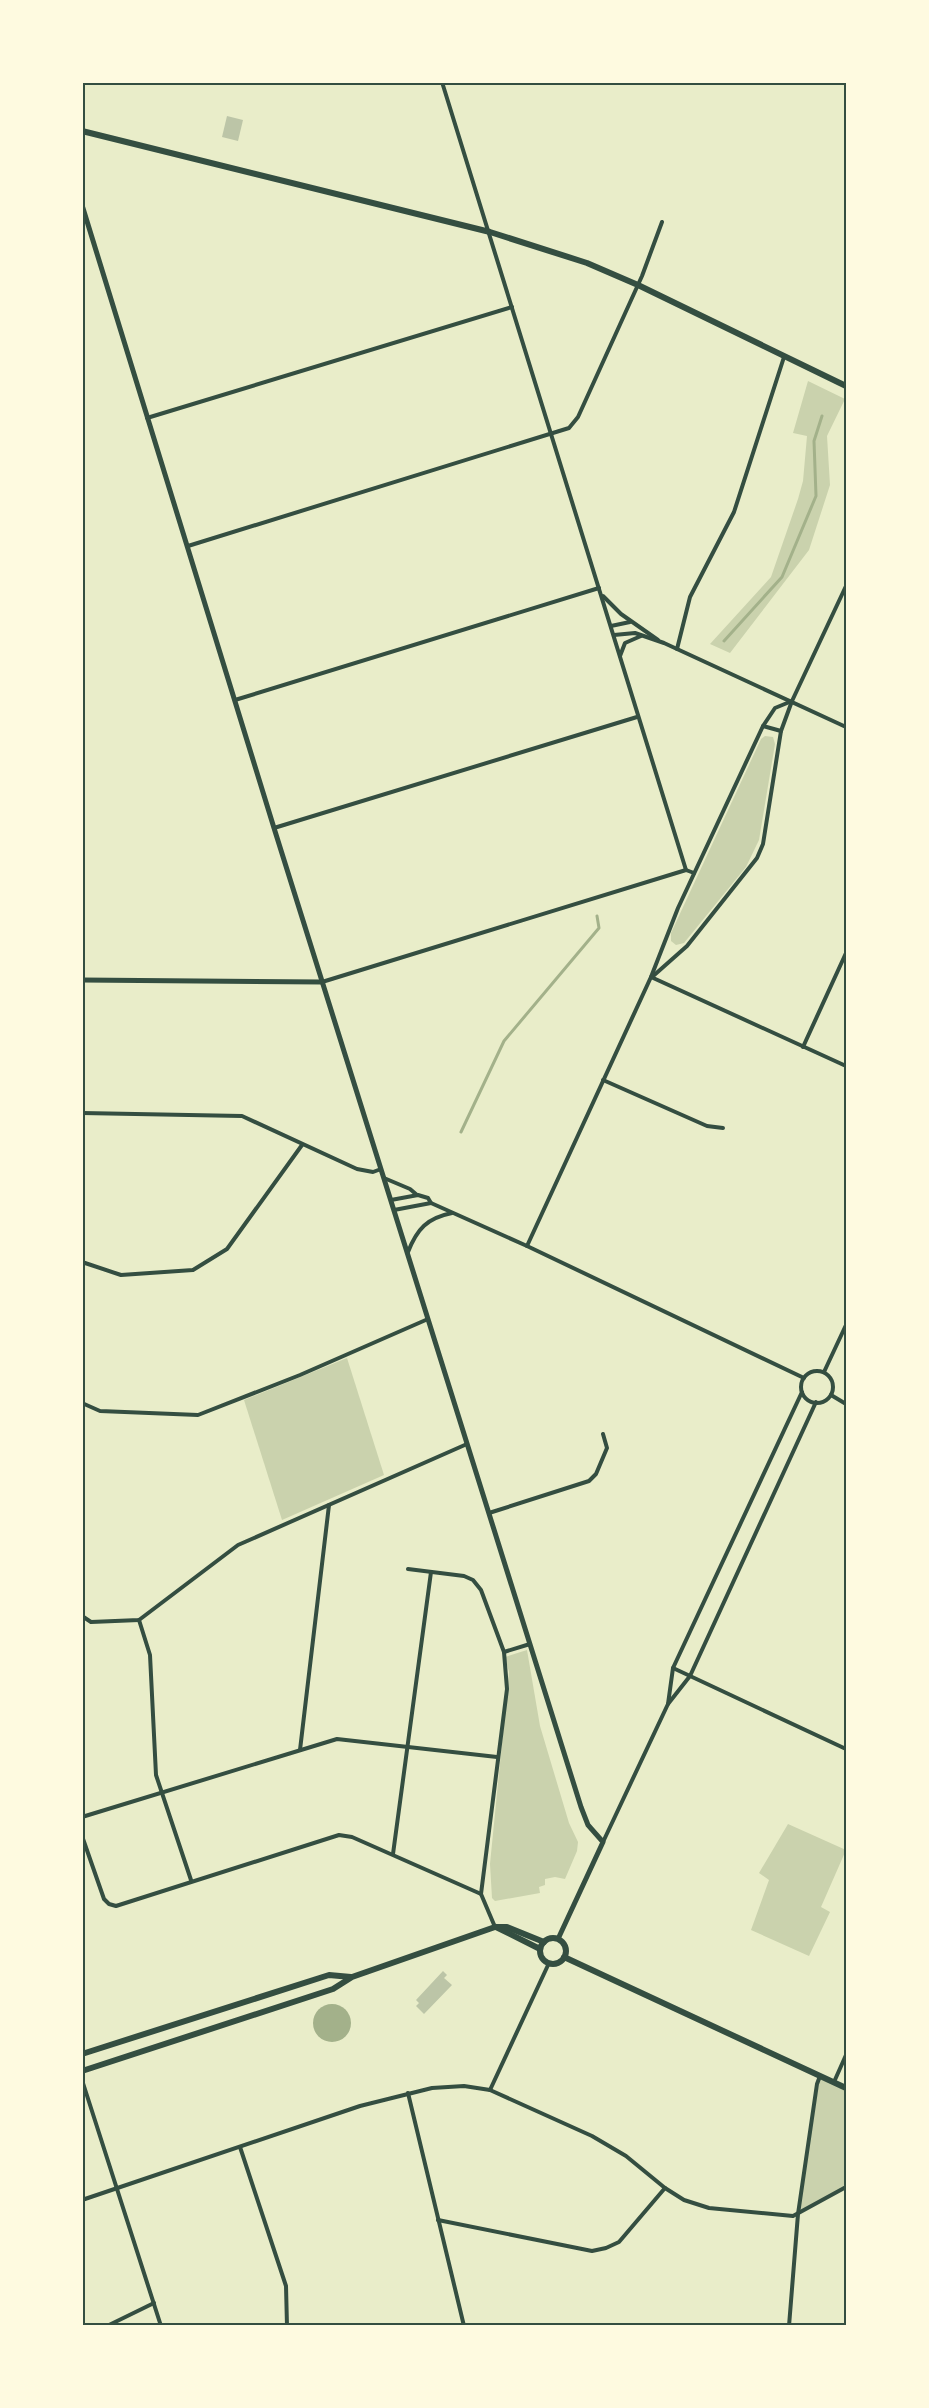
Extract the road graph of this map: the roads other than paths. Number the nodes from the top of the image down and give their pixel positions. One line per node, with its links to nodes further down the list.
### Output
1 (442, 82): 5 (street)
2 (82, 131): 5 (main road)
3 (82, 205): 10 (street)
4 (662, 222): 6 (street)
5 (489, 232): 6 (main road); 7 (street)
6 (638, 285): 8 (main road); 11 (street)
7 (513, 307): 10 (street); 11 (street)
8 (784, 357): 9 (main road); 21 (street)
9 (846, 386)
10 (147, 418): 12 (street)
11 (552, 434): 12 (street); 14 (street)
12 (188, 546): 23 (street)
13 (846, 586): 24 (street)
14 (599, 588): 15 (street); 23 (street)
15 (601, 593): 16 (street); 17 (street)
16 (633, 623): 17 (street); 20 (street)
17 (611, 626): 18 (street)
18 (614, 635): 19 (street); 22 (street)
19 (642, 636): 20 (street); 22 (street)
20 (664, 643): 21 (street)
21 (677, 649): 24 (street)
22 (620, 658): 25 (street)
23 (235, 700): 29 (street)
24 (792, 701): 26 (street); 27 (street); 28 (street)
25 (637, 717): 29 (street); 30 (street)
26 (763, 726): 28 (street); 31 (street)
27 (846, 727)
28 (782, 731): 33 (street)
29 (274, 828): 35 (street)
30 (686, 870): 31 (street); 35 (street)
31 (694, 873): 33 (street)
32 (846, 953): 36 (street)
33 (651, 977): 36 (street); 38 (street)
34 (82, 980): 35 (street)
35 (322, 982): 42 (street)
36 (803, 1047): 37 (street)
37 (846, 1066)
38 (603, 1080): 40 (street); 49 (street)
39 (82, 1113): 41 (street)
40 (723, 1128)
41 (302, 1145): 42 (street); 51 (street)
42 (381, 1169): 43 (street)
43 (384, 1178): 44 (street); 45 (street)
44 (418, 1196): 45 (street); 46 (street)
45 (391, 1200): 47 (street)
46 (431, 1203): 47 (street); 48 (street)
47 (394, 1210): 50 (street)
48 (452, 1212): 49 (street); 50 (street)
49 (527, 1246): 55 (street)
50 (408, 1252): 52 (street)
51 (82, 1262)
52 (428, 1319): 59 (street); 62 (street)
53 (846, 1325): 54 (street)
54 (824, 1372): 55 (street); 57 (street)
55 (804, 1378): 56 (street)
56 (802, 1392): 58 (street); 71 (street)
57 (831, 1395): 58 (street); 60 (street)
58 (816, 1402): 72 (street)
59 (82, 1403)
60 (846, 1404)
61 (603, 1434): 64 (street)
62 (467, 1444): 63 (street); 64 (street)
63 (329, 1505): 68 (street); 76 (street)
64 (489, 1513): 69 (street)
65 (408, 1569): 66 (street)
66 (430, 1572): 70 (street); 74 (street)
67 (83, 1620): 68 (street)
68 (139, 1620): 78 (street)
69 (530, 1644): 70 (street); 81 (street)
70 (504, 1652): 77 (street)
71 (673, 1668): 72 (street); 73 (street)
72 (690, 1676): 73 (street); 75 (street)
73 (668, 1704): 81 (street)
74 (406, 1747): 76 (street); 77 (street); 82 (street)
75 (846, 1749)
76 (300, 1750): 78 (street)
77 (497, 1757): 84 (street)
78 (162, 1793): 79 (street); 83 (street)
79 (82, 1817)
80 (82, 1836): 83 (street)
81 (603, 1842): 86 (street)
82 (393, 1854): 83 (street); 84 (street)
83 (191, 1881)
84 (481, 1894): 85 (street)
85 (495, 1927): 87 (main road); 90 (main road)
86 (558, 1939): 87 (main road); 88 (main road)
87 (542, 1945): 89 (main road)
88 (564, 1957): 89 (main road); 94 (main road)
89 (549, 1963): 98 (street)
90 (352, 1977): 91 (main road); 93 (main road)
91 (82, 2054)
92 (846, 2055): 96 (street)
93 (82, 2071)
94 (820, 2076): 96 (main road); 105 (street)
95 (82, 2080): 102 (street)
96 (834, 2082): 97 (main road)
97 (846, 2088)
98 (490, 2090): 99 (street); 103 (street)
99 (408, 2093): 100 (street); 106 (street)
100 (240, 2147): 102 (street); 110 (street)
101 (846, 2187): 105 (street)
102 (117, 2188): 104 (street); 107 (street)
103 (665, 2188): 105 (street); 106 (street)
104 (82, 2200)
105 (798, 2214): 112 (street)
106 (438, 2220): 111 (street)
107 (154, 2303): 108 (street); 109 (street)
108 (107, 2325)
109 (161, 2325)
110 (287, 2325)
111 (464, 2325)
112 (789, 2325)

